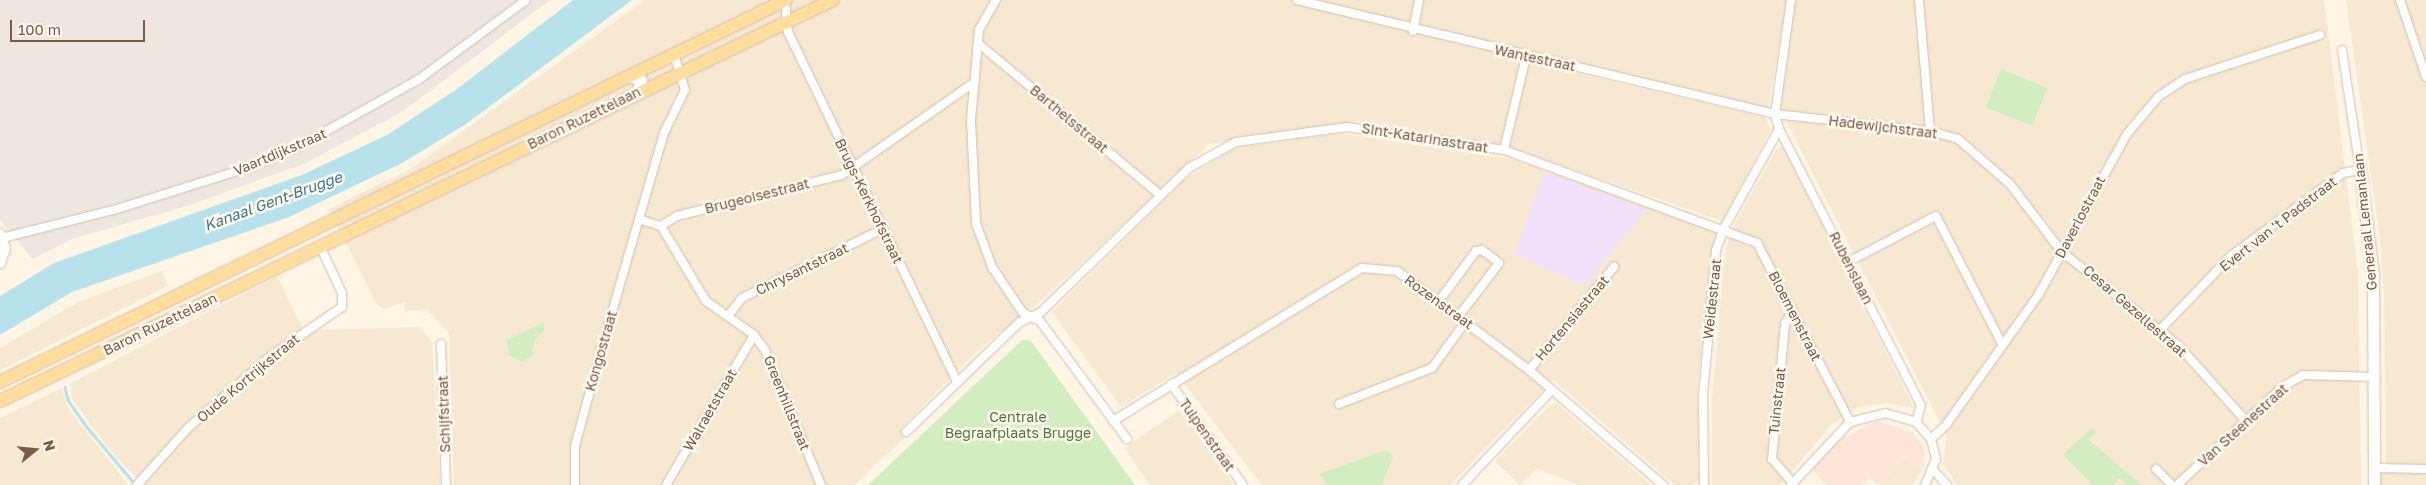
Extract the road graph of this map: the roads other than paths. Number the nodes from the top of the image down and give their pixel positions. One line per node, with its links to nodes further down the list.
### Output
1 (526, 0): 35 (street, Vaartdijkstraat)
2 (786, 0): 12 (street, Baron Ruzettelaan); 17 (main road, Baron Ruzettelaan)
3 (813, 0): 11 (main road, Baron Ruzettelaan)
4 (832, 0): 11 (main road, Baron Ruzettelaan)
5 (996, 0): 15 (street)
6 (1297, 0): 13 (street, Wantestraat)
7 (1419, 0): 13 (street)
8 (1791, 0): 24 (street)
9 (1919, 0): 26 (street)
10 (2400, 0): 21 (street)
11 (802, 12): 12 (main road, Baron Ruzettelaan)
12 (786, 20): 19 (main road, Baron Ruzettelaan); 28 (street, Brugs-Kerkhofstraat)
13 (1413, 31): 18 (street, Wantestraat)
14 (2320, 36): 37 (street, Daverlostraat)
15 (979, 44): 22 (street); 30 (street, Barthelsstraat)
16 (2342, 50): 29 (street, Generaal Lemanlaan)
17 (674, 55): 19 (street); 20 (main road, Baron Ruzettelaan)
18 (1526, 57): 24 (street, Wantestraat); 27 (street)
19 (681, 71): 23 (main road, Baron Ruzettelaan); 31 (street)
20 (629, 76): 23 (main road); 52 (main road, Baron Ruzettelaan)
21 (2426, 77)
22 (975, 82): 28 (street); 44 (street)
23 (637, 92): 36 (main road, Baron Ruzettelaan)
24 (1775, 114): 25 (street, Rubenslaan); 26 (street, Hadewijchstraat)
25 (1779, 129): 33 (street, Weidestraat); 39 (street, Rubenslaan)
26 (1930, 131): 37 (street, Hadewijchstraat)
27 (1504, 150): 30 (street, Sint-Katarinastraat); 33 (street, Sint-Katarinastraat)
28 (853, 168): 32 (street, Brugeoisestraat); 34 (street, Brugs-Kerkhofstraat)
29 (2360, 170): 46 (street, Evert van 't Padstraat); 51 (main road, Generaal Lemanlaan)
30 (1158, 193): 44 (street, Sint-Katarinastraat)
31 (642, 220): 32 (street); 72 (street, Kongostraat)
32 (661, 226): 43 (street, Greenhillstraat)
33 (1724, 228): 42 (street, Bloemenstraat); 78 (street, Weidestraat)
34 (883, 229): 43 (street, Chrysantstraat); 53 (street, Brugs-Kerkhofstraat)
35 (1, 236): 38 (street)
36 (320, 246): 56 (main road, Baron Ruzettelaan); 69 (street, Oude Kortrijkstraat)
37 (2062, 251): 46 (street, Cesar Gezellestraat); 49 (street, Daverlostraat)
38 (2, 260)
39 (1848, 262): 49 (street); 61 (street, Rubenslaan)
40 (1614, 267): 50 (street, Hortensiastraat)
41 (1439, 301): 45 (street, Rozenstraat); 45 (street); 54 (street, Rozenstraat)
42 (1792, 311): 60 (street, Bloemenstraat); 70 (street, Tuinstraat)
43 (728, 316): 47 (street, Greenhillstraat)
44 (1031, 318): 53 (street, Sint-Katarinastraat); 59 (street)
45 (1462, 319): 50 (street, Rozenstraat); 57 (street)
46 (2158, 331): 58 (street, Cesar Gezellestraat)
47 (754, 335): 73 (street, Walraetstraat); 74 (street, Greenhillstraat)
48 (441, 344): 71 (street, Schijfstraat)
49 (2002, 344): 64 (street, Daverlostraat)
50 (1529, 370): 55 (street, Rozenstraat)
51 (2374, 377): 58 (street, Van Steenestraat); 65 (main road, Generaal Lemanlaan)
52 (0, 382)
53 (957, 382): 62 (street, Sint-Katarinastraat)
54 (1171, 384): 59 (street, Rozenstraat); 75 (street, Tulpenstraat)
55 (1551, 391): 76 (street); 77 (street, Rozenstraat)
56 (0, 402)
57 (1339, 404)
58 (2245, 420): 82 (street, Van Steenestraat)
59 (1113, 422): 63 (street)
60 (1850, 422): 61 (street); 70 (street)
61 (1916, 422): 64 (street)
62 (906, 432)
63 (1127, 439)
64 (1931, 439): 68 (street)
65 (2374, 468): 67 (street); 83 (main road, Generaal Lemanlaan)
66 (2156, 469): 81 (street)
67 (2426, 469)
68 (1934, 471): 79 (street); 80 (street)
69 (138, 483)
70 (1792, 484)
71 (446, 485)
72 (575, 485)
73 (666, 485)
74 (820, 485)
75 (1243, 485)
76 (1462, 485)
77 (1662, 485)
78 (1704, 485)
79 (1925, 485)
80 (1947, 485)
81 (2172, 485)
82 (2177, 485)
83 (2374, 485)

